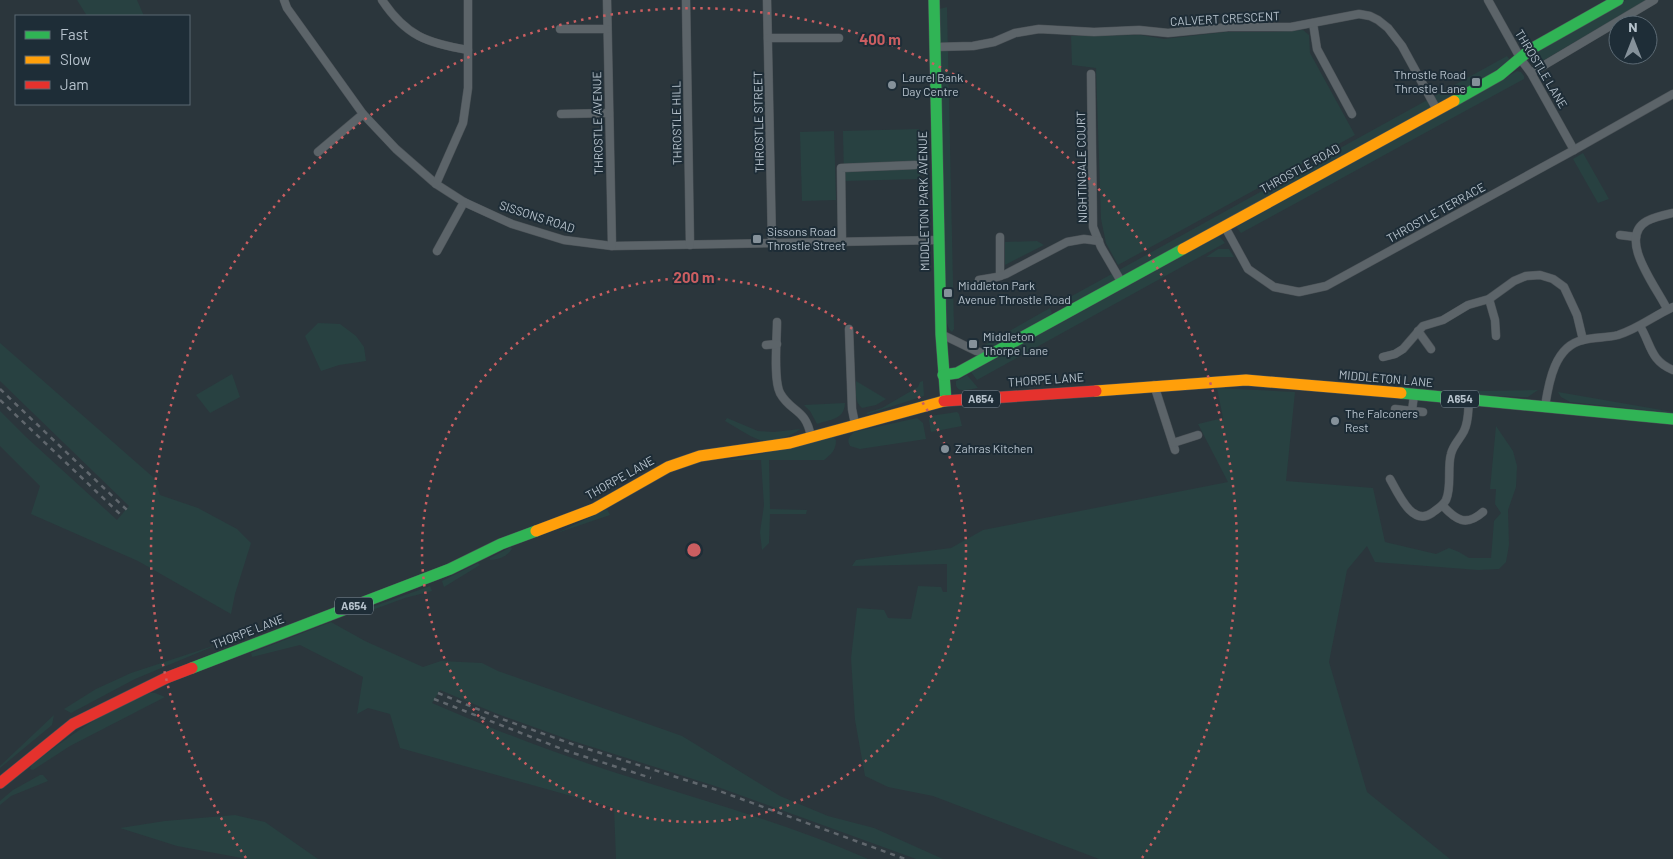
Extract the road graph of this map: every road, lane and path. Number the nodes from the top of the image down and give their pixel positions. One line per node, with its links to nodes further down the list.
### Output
1 (284, 0): 24 (street, SISSONS ROAD)
2 (382, 0): 17 (street)
3 (468, 0): 17 (street)
4 (607, 0): 13 (street, THROSTLE AVENUE)
5 (686, 0): 41 (street, THROSTLE HILL)
6 (767, 0): 14 (street, THROSTLE STREET)
7 (934, 0): 16 (main road, MIDDLETON PARK AVENUE)
8 (1488, 0): 18 (street, THROSTLE LANE)
9 (1618, 0): 18 (main road, THROSTLE ROAD)
10 (1654, 0): 19 (street)
11 (1313, 22): 16 (street, CALVERT CRESCENT); 22 (street, CALVERT CRESCENT); 26 (street)
12 (560, 29): 13 (street)
13 (607, 29): 23 (street, THROSTLE AVENUE)
14 (768, 38): 15 (street); 40 (street, THROSTLE STREET)
15 (839, 38)
16 (935, 48): 37 (main road, MIDDLETON PARK AVENUE)
17 (468, 50): 30 (street)
18 (1520, 57): 19 (street, THROSTLE LANE); 22 (main road, THROSTLE ROAD)
19 (1531, 73): 27 (street, THROSTLE LANE)
20 (1091, 74): 38 (street, NIGHTINGALE COURT)
21 (1673, 94): 27 (street, THROSTLE TERRACE)
22 (1436, 110): 33 (main road, THROSTLE ROAD)
23 (610, 113): 25 (street); 42 (street, THROSTLE AVENUE)
24 (363, 114): 28 (street); 30 (street, SISSONS ROAD)
25 (561, 114)
26 (1352, 114)
27 (1574, 150): 33 (street, THROSTLE TERRACE)
28 (318, 152)
29 (916, 165): 39 (street)
30 (436, 184): 31 (street, SISSONS ROAD)
31 (464, 202): 42 (street, SISSONS ROAD); 43 (street)
32 (1673, 213): 36 (street)
33 (1226, 226): 46 (main road, THROSTLE ROAD)
34 (1620, 235): 36 (street)
35 (1000, 237): 44 (street)
36 (1636, 237): 48 (street)
37 (939, 240): 39 (street, SISSONS ROAD); 53 (main road, MIDDLETON PARK AVENUE)
38 (1099, 241): 44 (street); 46 (street, NIGHTINGALE COURT)
39 (842, 242): 40 (street, SISSONS ROAD)
40 (772, 243): 41 (street, SISSONS ROAD)
41 (690, 245): 42 (street, SISSONS ROAD)
42 (612, 246)
43 (437, 252)
44 (1000, 276): 45 (street)
45 (979, 280)
46 (1122, 283): 59 (main road, THROSTLE ROAD)
47 (1489, 299): 52 (street); 54 (street); 55 (street)
48 (1670, 308): 50 (street)
49 (777, 322): 56 (street)
50 (1640, 326): 55 (street); 61 (street)
51 (849, 329): 73 (street)
52 (1418, 332): 58 (street); 60 (street)
53 (941, 334): 59 (street); 62 (main road, MIDDLETON PARK AVENUE)
54 (1496, 336)
55 (1583, 340): 68 (street)
56 (777, 344): 57 (street); 75 (street)
57 (766, 345)
58 (1431, 350)
59 (991, 355): 62 (main road, THROSTLE ROAD)
60 (1383, 357)
61 (1673, 370)
62 (943, 375): 67 (main road, MIDDLETON PARK AVENUE)
63 (1246, 380): 64 (main road, THORPE LANE / A654); 65 (main road, MIDDLETON LANE / A654)
64 (1154, 385): 67 (main road, THORPE LANE / A654); 74 (street)
65 (1414, 395): 66 (main road, MIDDLETON LANE / A654); 70 (street)
66 (1469, 400): 68 (main road, MIDDLETON LANE / A654); 77 (street)
67 (946, 401): 73 (main road, THORPE LANE / A654)
68 (1545, 406): 72 (main road, MIDDLETON LANE / A654)
69 (1395, 409): 70 (street)
70 (1412, 411): 71 (street)
71 (1423, 412)
72 (1673, 419)
73 (855, 424): 75 (main road, THORPE LANE / A654)
74 (1198, 435)
75 (811, 437): 79 (main road, THORPE LANE / A654)
76 (1390, 479): 77 (street)
77 (1442, 506): 78 (street)
78 (1483, 512)
79 (0, 782)

